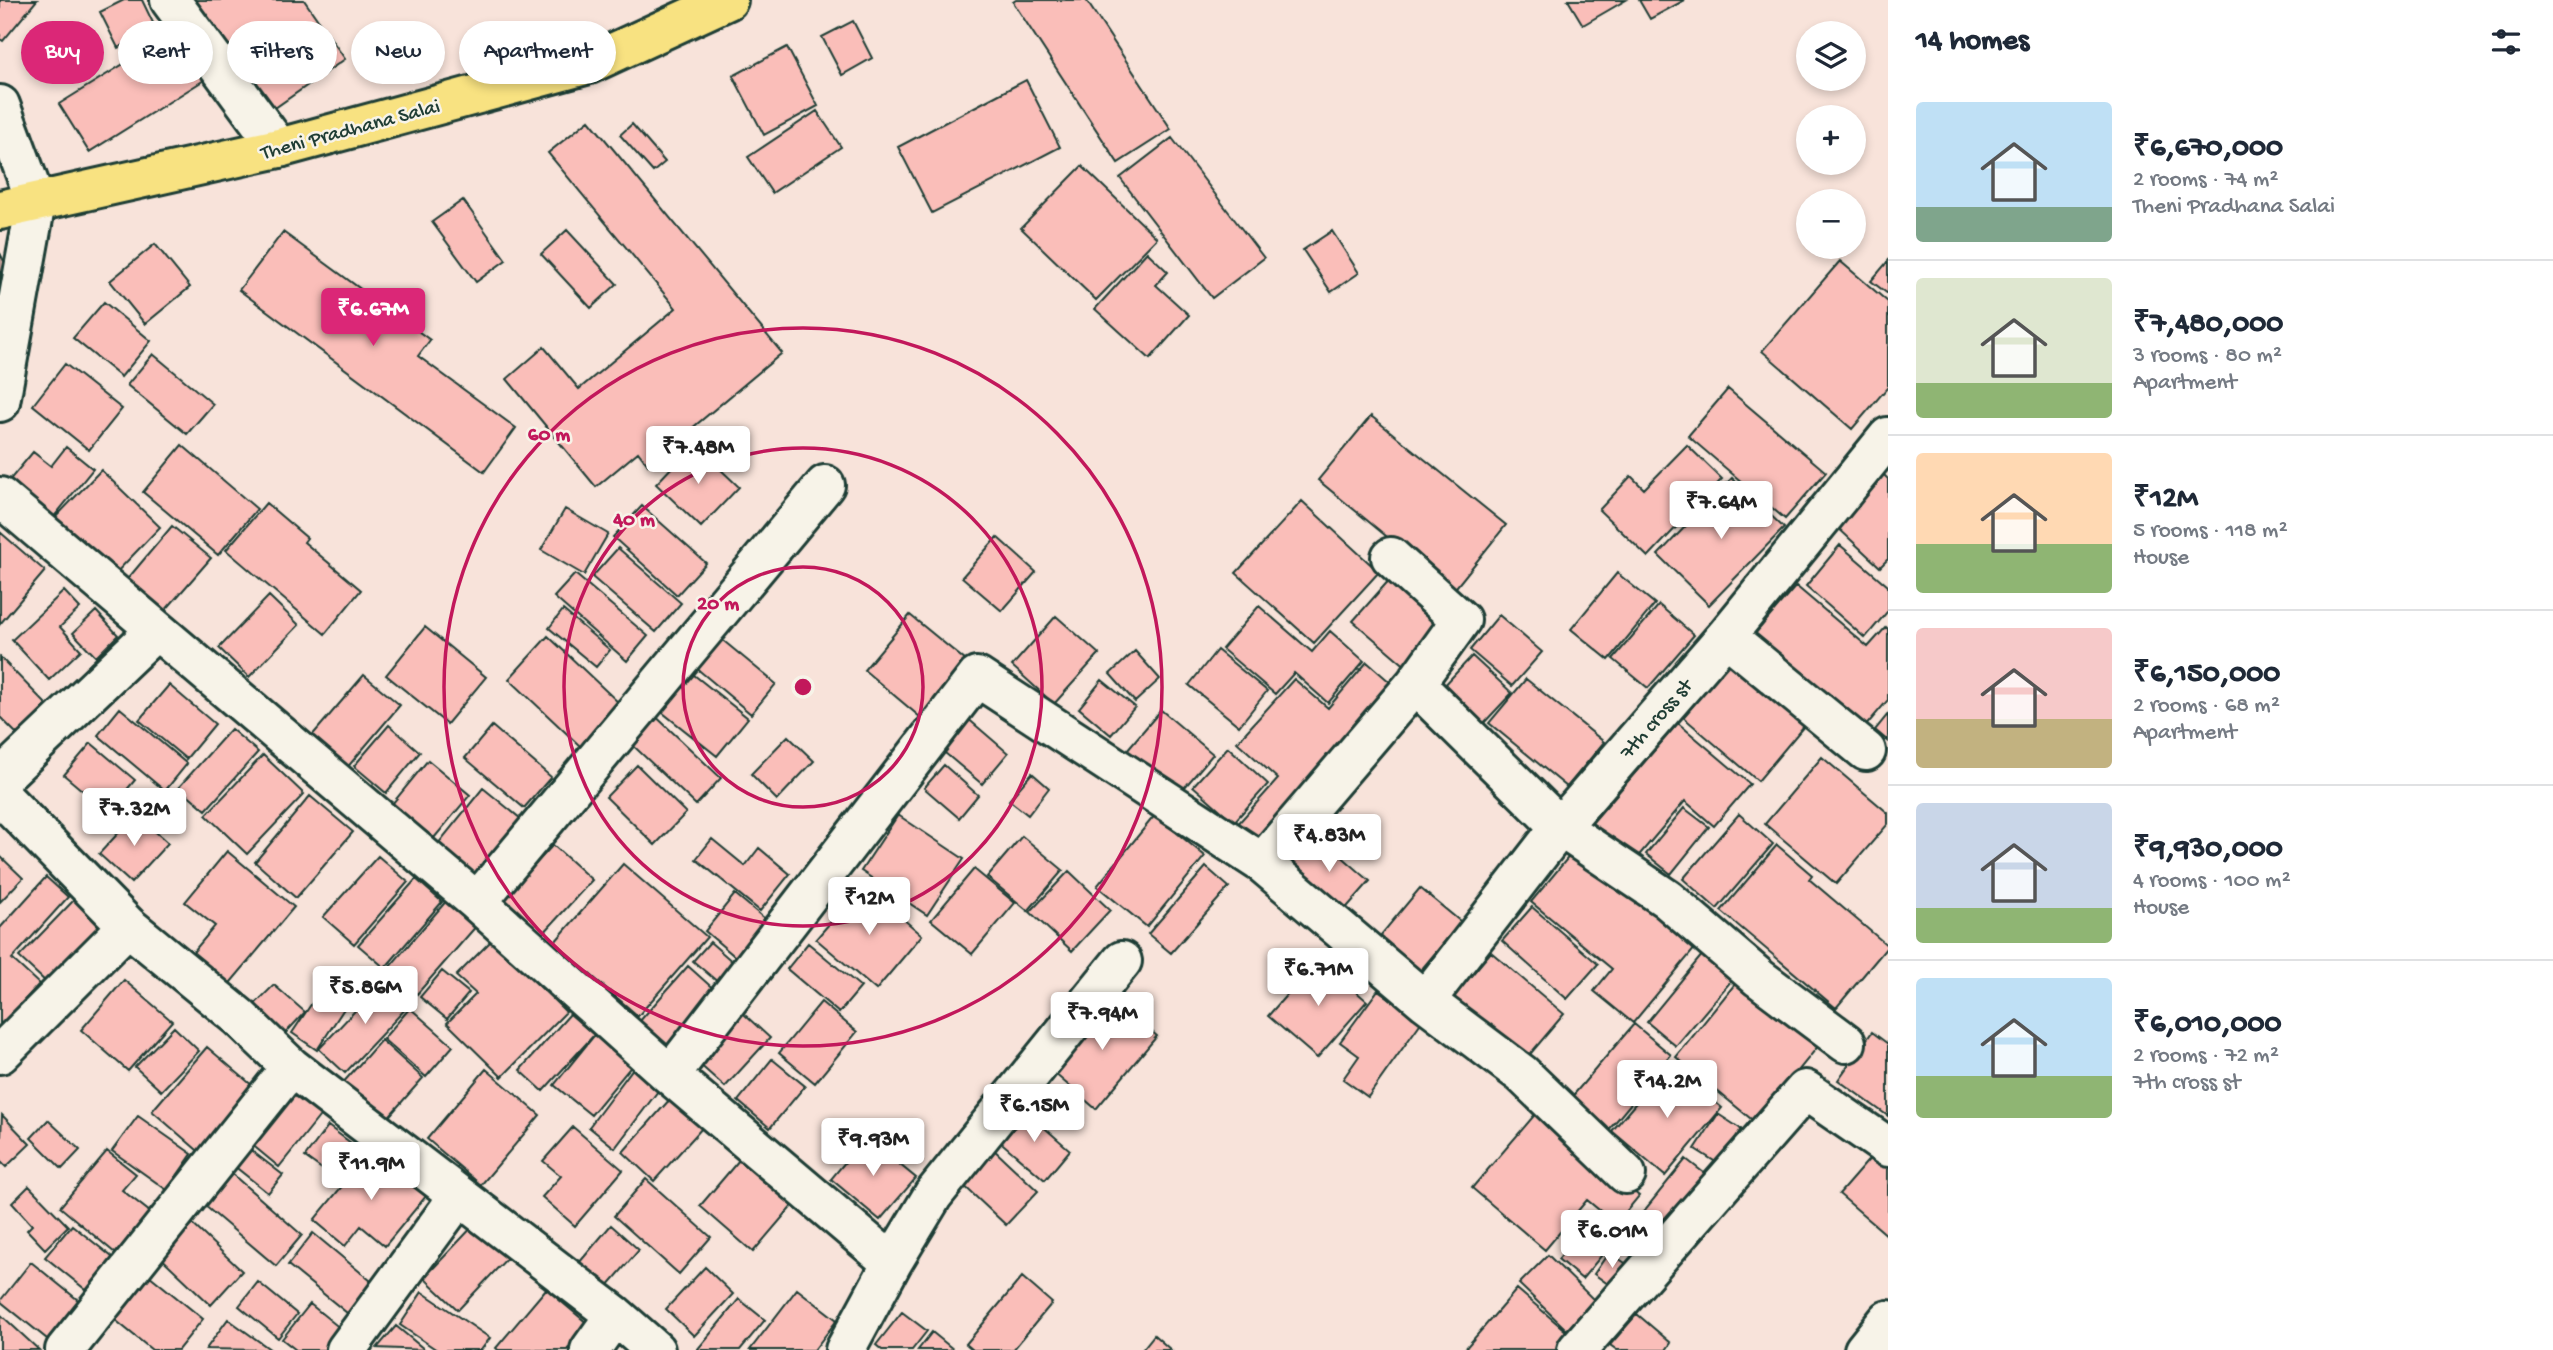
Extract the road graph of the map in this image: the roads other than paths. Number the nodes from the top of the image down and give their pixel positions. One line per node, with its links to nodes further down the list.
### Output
1 (170, 0): 4 (street)
2 (728, 0): 4 (main road, Theni Pradhana Salai)
3 (0, 105): 5 (street)
4 (279, 148): 5 (main road, Theni Pradhana Salai)
5 (18, 206): 6 (street)
6 (0, 402)
7 (1888, 437): 12 (street, 7th cross st)
8 (825, 485): 19 (street)
9 (0, 497): 11 (street)
10 (1391, 557): 13 (street)
11 (156, 630): 15 (street); 19 (street)
12 (1726, 636): 14 (street); 17 (street, 7th cross st)
13 (1415, 684): 17 (street); 18 (street)
14 (1866, 751)
15 (0, 779)
16 (0, 795): 20 (street)
17 (1560, 827): 22 (street, 7th cross st); 23 (street)
18 (1262, 863): 22 (street); 26 (street)
19 (477, 902): 26 (street)
20 (128, 926): 24 (street); 25 (street)
21 (1122, 961): 30 (street)
22 (1425, 1001): 28 (street)
23 (1846, 1043)
24 (0, 1054)
25 (291, 1067): 29 (street); 34 (street)
26 (670, 1075): 30 (street)
27 (1888, 1147): 38 (street)
28 (1626, 1174)
29 (459, 1196): 31 (street); 35 (street)
30 (892, 1263): 33 (street)
31 (615, 1315): 36 (street); 37 (street)
32 (1888, 1320): 39 (street)
33 (852, 1347)
34 (65, 1350)
35 (346, 1350)
36 (590, 1350)
37 (655, 1350)
38 (1577, 1350)
39 (1864, 1350)

